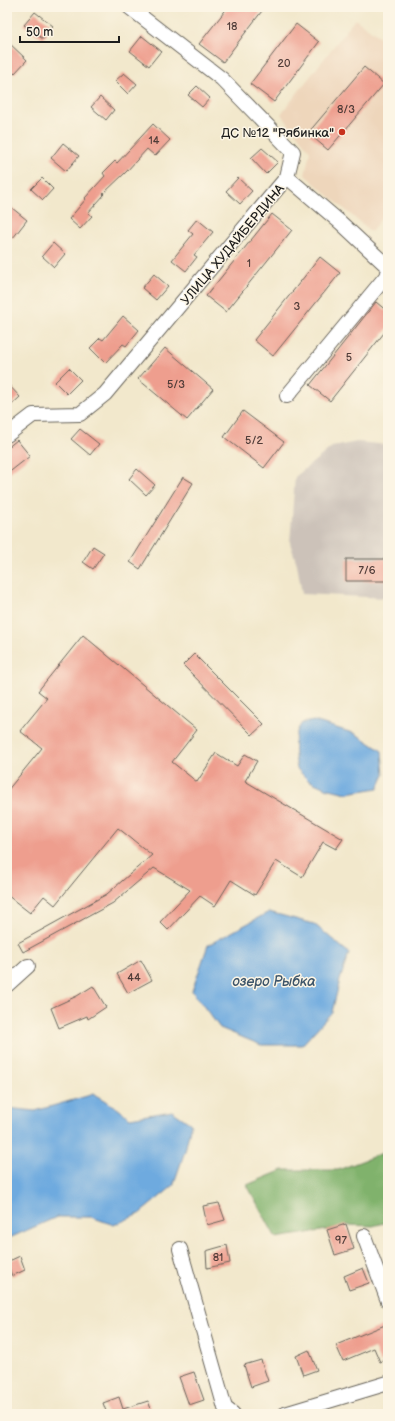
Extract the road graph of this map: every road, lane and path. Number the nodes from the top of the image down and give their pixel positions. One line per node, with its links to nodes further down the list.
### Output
1 (129, 7): 2 (street, УЛИЦА ХУДАЙБЕРДИНА)
2 (287, 177): 3 (street); 6 (street, УЛИЦА ХУДАЙБЕРДИНА)
3 (388, 267)
4 (388, 274): 5 (street)
5 (287, 396)
6 (7, 435)
7 (28, 966): 8 (street)
8 (7, 986)
9 (364, 1236): 11 (street)
10 (180, 1249): 13 (street)
11 (388, 1301)
12 (388, 1383): 14 (street)
13 (232, 1414)
14 (285, 1414)

